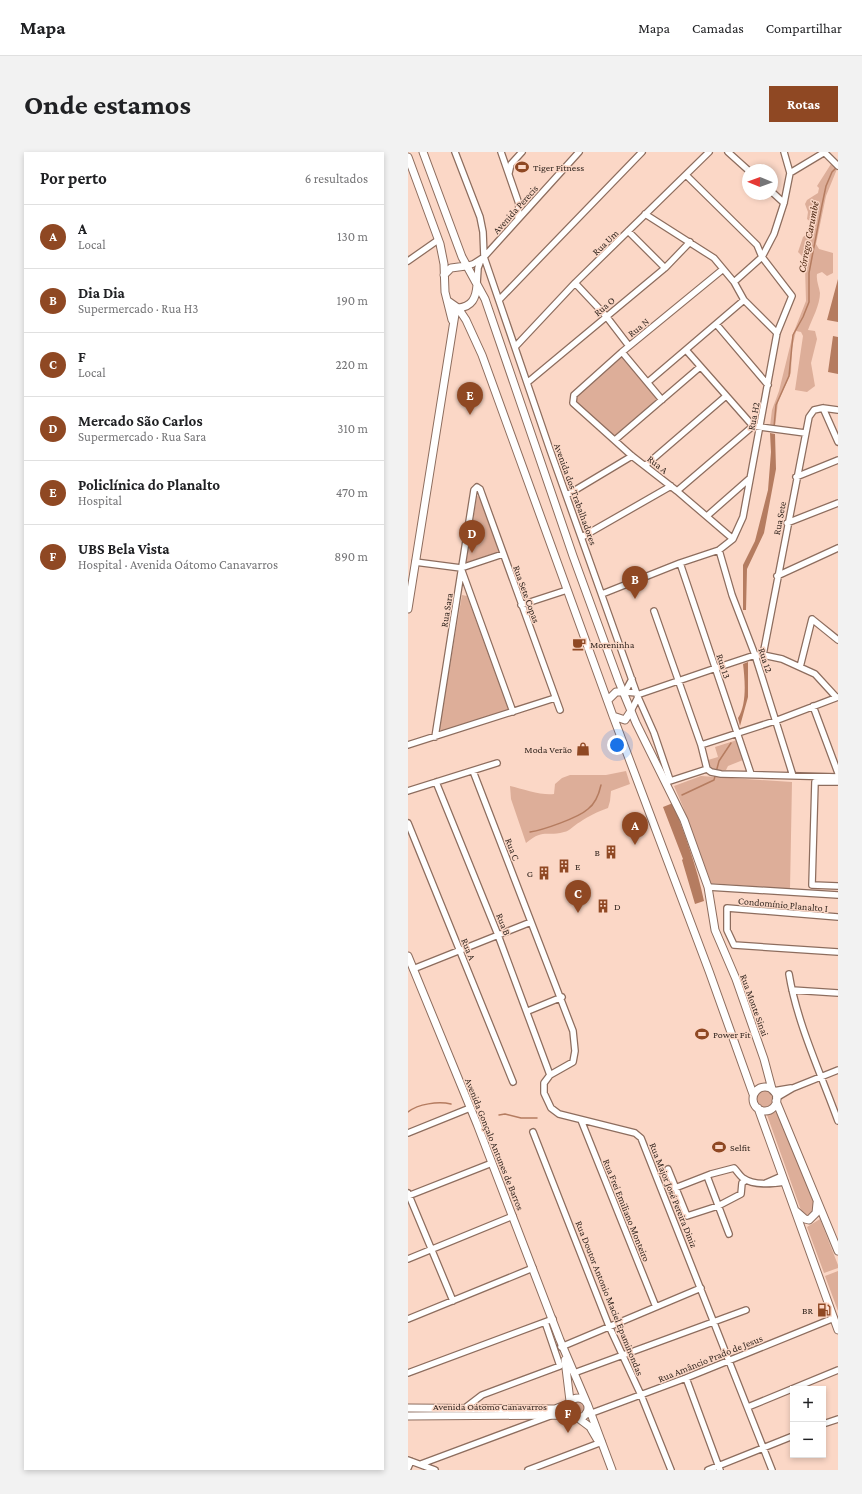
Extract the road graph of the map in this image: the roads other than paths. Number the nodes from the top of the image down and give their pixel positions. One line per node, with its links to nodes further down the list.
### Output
1 (423, 152): 30 (main road)
2 (456, 152): 28 (street)
3 (522, 152): 12 (street)
4 (579, 152): 21 (street, Avenida Perecis)
5 (642, 152): 38 (street)
6 (710, 152): 17 (street, Rua Um)
7 (728, 152): 14 (street)
8 (784, 152): 15 (street)
9 (824, 152): 13 (street); 15 (street)
10 (501, 154): 12 (street); 16 (street)
11 (408, 157): 25 (main road)
12 (513, 162): 16 (street)
13 (836, 164)
14 (742, 165)
15 (790, 173): 19 (street)
16 (509, 176): 20 (street)
17 (686, 176): 22 (street, Rua Um); 27 (street)
18 (778, 198): 19 (street)
19 (784, 203): 27 (street)
20 (520, 205): 21 (street); 23 (street)
21 (528, 208): 23 (street, Avenida Perecis)
22 (644, 214): 24 (street, Rua Um); 26 (street)
23 (518, 219): 28 (street, Avenida Perecis)
24 (628, 231): 31 (street); 35 (street, Rua Um)
25 (438, 240): 29 (street); 33 (main road)
26 (690, 242): 31 (street, Rua O); 32 (street)
27 (762, 257): 34 (street); 43 (street, Rua H2)
28 (482, 259): 30 (street, Avenida Perecis); 36 (street); 38 (street, Avenida dos Trabalhadores)
29 (408, 261)
30 (466, 266): 33 (main road); 36 (main road)
31 (665, 268): 41 (street, Rua O)
32 (722, 270): 34 (street); 45 (street, Rua N)
33 (444, 275): 37 (main road)
34 (734, 282): 39 (street)
35 (575, 283): 41 (street); 46 (street, Rua Um)
36 (477, 284): 40 (main road); 96 (main road)
37 (448, 300): 40 (main road); 44 (main road)
38 (499, 300): 46 (street, Avenida dos Trabalhadores)
39 (744, 300): 42 (street); 43 (street)
40 (457, 308): 44 (main road); 84 (main road)
41 (606, 316): 45 (street); 50 (street, Rua O)
42 (717, 325): 47 (street); 52 (street)
43 (777, 333): 52 (street, Rua H2)
44 (453, 334): 80 (main road)
45 (629, 346): 48 (street, Rua N)
46 (515, 347): 50 (street, Avenida dos Trabalhadores)
47 (686, 350): 49 (street); 51 (street)
48 (622, 352): 51 (street); 55 (street, Rua N)
49 (700, 367): 53 (street); 54 (street)
50 (528, 382): 71 (street, Avenida dos Trabalhadores)
51 (648, 382): 54 (street)
52 (768, 385): 59 (street, Rua H2)
53 (726, 396): 58 (street); 65 (street)
54 (662, 400): 61 (street)
55 (573, 403): 61 (street, Rua A)
56 (823, 408): 57 (street); 60 (street, Rua Sete); 62 (street)
57 (838, 410)
58 (752, 426): 59 (street); 70 (street)
59 (760, 427): 60 (street); 67 (street, Rua H2)
60 (805, 433): 66 (street, Rua Sete)
61 (615, 440): 63 (street, Rua A)
62 (838, 442)
63 (632, 456): 65 (street, Rua A); 71 (street)
64 (838, 460): 66 (street)
65 (646, 465): 68 (street, Rua A)
66 (796, 478): 74 (street, Rua Sete)
67 (749, 479): 73 (street); 76 (street, Rua H2)
68 (671, 486): 70 (street, Rua A); 75 (street)
69 (476, 487): 79 (street, Rua Sete Copas); 82 (street, Rua Sara)
70 (677, 491): 73 (street, Rua A)
71 (567, 495): 75 (street, Avenida dos Trabalhadores)
72 (838, 503): 74 (street)
73 (707, 516): 76 (street, Rua A)
74 (787, 524): 83 (street, Rua Sete)
75 (582, 537): 85 (street, Avenida dos Trabalhadores)
76 (733, 539): 78 (street)
77 (838, 548): 83 (street)
78 (719, 550): 81 (street); 90 (street, Rua 12)
79 (503, 554): 82 (street); 86 (street, Rua Sete Copas)
80 (415, 562): 82 (street); 87 (main road)
81 (680, 563): 85 (street); 93 (street, Rua 13)
82 (461, 568): 104 (street); 108 (street, Rua Sara)
83 (777, 576): 91 (street, Rua Sete)
84 (567, 590): 86 (street); 100 (main road)
85 (602, 594): 94 (street, Avenida dos Trabalhadores)
86 (521, 605): 99 (street, Rua Sete Copas)
87 (408, 609)
88 (654, 611): 95 (street)
89 (838, 640): 92 (street)
90 (755, 655): 91 (street); 93 (street); 106 (street, Rua 12)
91 (763, 655): 92 (street)
92 (800, 667): 98 (street)
93 (716, 668): 95 (street); 107 (street, Rua 13)
94 (632, 679): 96 (street); 97 (street, Avenida dos Trabalhadores)
95 (678, 680): 97 (street); 110 (street)
96 (625, 692): 97 (street); 100 (main road); 103 (main road)
97 (637, 695): 103 (street); 118 (street, Avenida dos Trabalhadores)
98 (837, 697): 101 (street)
99 (555, 698): 102 (street, Rua Sete Copas); 104 (street)
100 (608, 700): 105 (main road)
101 (813, 706): 106 (street); 114 (street)
102 (560, 710)
103 (631, 711): 105 (main road); 118 (main road, Rua Monte Sinai)
104 (512, 712): 108 (street)
105 (613, 716): 144 (main road)
106 (775, 721): 107 (street); 116 (street, Rua 12)
107 (738, 734): 110 (street); 115 (street, Rua 13)
108 (435, 736): 109 (street)
109 (408, 745)
110 (701, 745): 113 (street)
111 (497, 762): 112 (street)
112 (473, 770): 119 (street); 127 (street, Rua C)
113 (709, 770): 115 (street); 118 (street)
114 (838, 773)
115 (751, 774): 116 (street)
116 (793, 776): 117 (street)
117 (838, 777)
118 (668, 781): 124 (main road, Rua Monte Sinai)
119 (436, 782): 121 (street); 128 (street, Rua B)
120 (838, 782): 123 (street)
121 (408, 791)
122 (408, 823): 129 (street, Rua A)
123 (838, 886)
124 (708, 887): 125 (street); 143 (main road, Rua Monte Sinai)
125 (838, 895)
126 (838, 917): 130 (street, Condomínio Planalto I)
127 (531, 922): 128 (street); 136 (street, Rua C)
128 (498, 935): 129 (street); 137 (street, Rua B)
129 (460, 950): 132 (street); 141 (street, Rua A)
130 (838, 952)
131 (408, 956): 132 (main road, Avenida Gonçalo Antunes de Barros)
132 (413, 969): 146 (main road, Avenida Gonçalo Antunes de Barros)
133 (789, 974): 134 (street)
134 (792, 990): 135 (street); 140 (street)
135 (838, 993)
136 (562, 997): 137 (street); 139 (street)
137 (528, 1011): 139 (street, Rua B)
138 (838, 1070): 140 (street)
139 (550, 1075): 148 (street, Rua Major José Pereira Diniz)
140 (822, 1076): 142 (street); 149 (street)
141 (513, 1082)
142 (793, 1088): 143 (street); 145 (street)
143 (772, 1090): 144 (main road); 145 (main road)
144 (754, 1094): 147 (main road)
145 (776, 1100): 147 (main road); 159 (main road)
146 (470, 1108): 151 (street); 152 (main road, Avenida Gonçalo Antunes de Barros)
147 (758, 1108): 155 (main road)
148 (581, 1120): 168 (street, Rua Major José Pereira Diniz); 170 (street, Rua Frei Emiliano Monteiro)
149 (838, 1121)
150 (533, 1132): 177 (street, Rua Doutor Antonio Maciel Epaminondas)
151 (408, 1134)
152 (492, 1163): 158 (street); 162 (main road, Avenida Gonçalo Antunes de Barros)
153 (668, 1169): 157 (street)
154 (707, 1176): 156 (street); 157 (street); 160 (street)
155 (783, 1179): 156 (street); 161 (main road)
156 (746, 1180): 160 (street)
157 (675, 1188): 160 (street)
158 (408, 1195): 164 (street)
159 (817, 1201): 161 (main road); 165 (main road)
160 (718, 1206): 163 (street)
161 (794, 1208): 172 (main road)
162 (513, 1216): 164 (street); 167 (main road, Avenida Gonçalo Antunes de Barros)
163 (729, 1234)
164 (432, 1249): 166 (street); 169 (street)
165 (838, 1251)
166 (408, 1259)
167 (533, 1268): 169 (street); 174 (main road, Avenida Gonçalo Antunes de Barros)
168 (701, 1288): 170 (street); 176 (street, Rua Major José Pereira Diniz)
169 (453, 1301): 173 (street)
170 (656, 1307): 177 (street)
171 (746, 1310): 176 (street)
172 (834, 1318): 178 (main road); 181 (street, Rua Amâncio Prado de Jesus)
173 (408, 1319)
174 (553, 1319): 175 (street); 179 (main road, Avenida Gonçalo Antunes de Barros)
175 (545, 1322): 183 (street); 191 (street)
176 (714, 1322): 180 (street); 181 (street, Rua Major José Pereira Diniz)
177 (609, 1326): 179 (street); 180 (street, Rua Doutor Antonio Maciel Epaminondas)
178 (838, 1330)
179 (561, 1344): 184 (main road, Avenida Gonçalo Antunes de Barros); 187 (main road, Avenida Gonçalo Antunes de Barros)
180 (622, 1356): 184 (street); 186 (street, Rua Doutor Antonio Maciel Epaminondas)
181 (729, 1360): 185 (street, Rua Amâncio Prado de Jesus); 189 (street, Rua Major José Pereira Diniz)
182 (838, 1370): 189 (street)
183 (408, 1373)
184 (574, 1373): 188 (main road, Avenida Gonçalo Antunes de Barros)
185 (686, 1378): 186 (street, Rua Amâncio Prado de Jesus); 204 (street)
186 (641, 1395): 192 (street, Rua Amâncio Prado de Jesus); 208 (street, Rua Doutor Antonio Maciel Epaminondas)
187 (569, 1402): 188 (main road); 191 (main road, Avenida Oátomo Canavarros); 195 (main road)
188 (586, 1402): 192 (main road, Avenida Gonçalo Antunes de Barros)
189 (748, 1407): 200 (street, Rua Major José Pereira Diniz)
190 (408, 1408): 191 (main road, Avenida Oátomo Canavarros)
191 (465, 1408)
192 (589, 1413): 195 (main road); 199 (main road, Avenida Gonçalo Antunes de Barros)
193 (408, 1416): 194 (main road, Avenida Oátomo Canavarros)
194 (550, 1416): 195 (main road, Avenida Oátomo Canavarros); 202 (street)
195 (575, 1416): 199 (main road, Avenida Gonçalo Antunes de Barros)
196 (838, 1418): 197 (street)
197 (826, 1423)
198 (790, 1437): 200 (street)
199 (600, 1442): 206 (street); 207 (main road, Avenida Gonçalo Antunes de Barros)
200 (763, 1448): 204 (street); 210 (street, Rua Major José Pereira Diniz)
201 (409, 1460): 202 (street); 203 (street)
202 (421, 1464): 205 (street)
203 (408, 1468)
204 (719, 1468): 209 (street)
205 (435, 1470)
206 (528, 1470)
207 (612, 1470)
208 (670, 1470)
209 (708, 1470)
210 (772, 1470)

